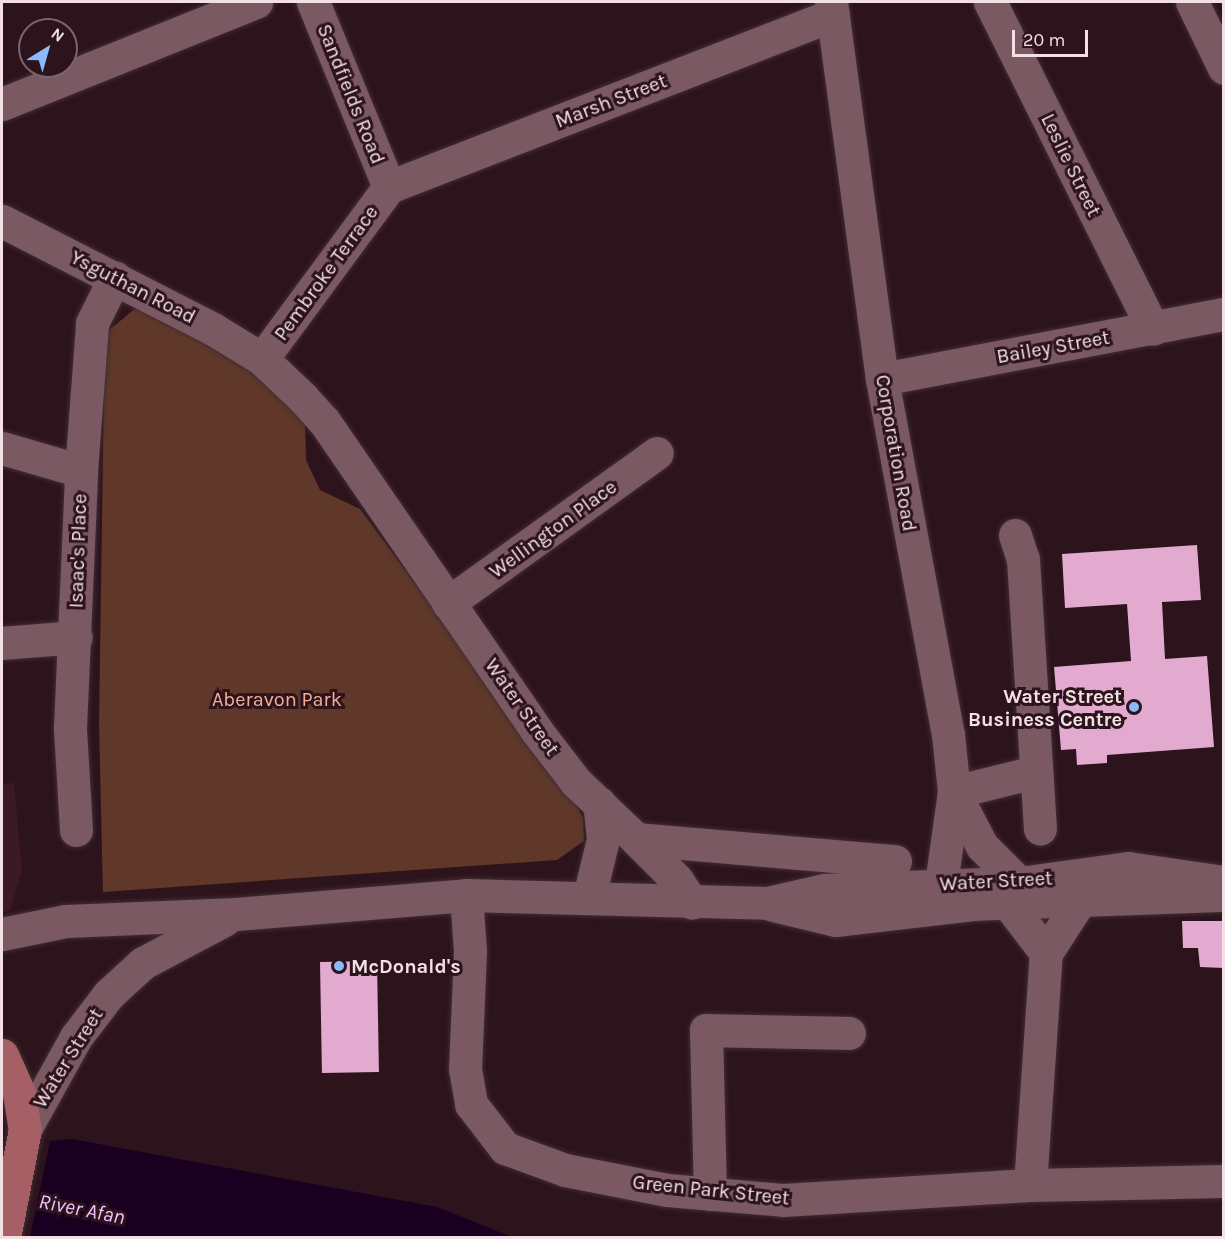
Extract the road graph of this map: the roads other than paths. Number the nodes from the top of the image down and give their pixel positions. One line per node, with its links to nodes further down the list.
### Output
1 (256, 2): 7 (street)
2 (313, 2): 8 (street, Sandfields Road)
3 (990, 2): 12 (street, Leslie Street)
4 (1191, 2): 6 (street)
5 (832, 8): 8 (street, Marsh Street); 14 (street, Corporation Road)
6 (1224, 68)
7 (2, 104)
8 (389, 187): 13 (street, Pembroke Terrace)
9 (2, 221): 10 (street, Ysguthan Road)
10 (115, 277): 13 (street, Ysguthan Road); 17 (street, Isaac's Place)
11 (1224, 314): 12 (street, Bailey Street)
12 (1153, 329): 14 (street, Bailey Street)
13 (262, 359): 19 (street, Water Street)
14 (882, 379): 23 (street, Corporation Road)
15 (2, 448): 17 (street)
16 (657, 453): 19 (street, Wellington Place)
17 (81, 471): 20 (street, Isaac's Place)
18 (1026, 550): 22 (street)
19 (448, 603): 24 (street, Water Street)
20 (76, 638): 21 (street); 26 (street, Isaac's Place)
21 (2, 643)
22 (1034, 772): 23 (street); 25 (street)
23 (954, 792): 30 (street); 31 (street, Corporation Road)
24 (599, 803): 27 (street, Water Street); 34 (street)
25 (1040, 828)
26 (76, 830)
27 (636, 839): 28 (street); 36 (street, Water Street)
28 (895, 861)
29 (1224, 882): 31 (street, Water Street)
30 (941, 884): 31 (street, Water Street); 37 (street, Water Street); 38 (street)
31 (1013, 892): 35 (street, Water Street); 38 (street, Water Street); 41 (street, Corporation Road)
32 (466, 895): 34 (street, Water Street); 39 (street, Water Street); 47 (street, Green Park Street)
33 (1224, 895): 35 (street, Water Street)
34 (589, 897): 36 (street, Water Street)
35 (1081, 899): 41 (street)
36 (692, 903): 37 (street, Water Street)
37 (767, 903): 38 (street, Water Street)
38 (973, 904)
39 (236, 914): 40 (street, Water Street); 44 (street, Water Street)
40 (2, 934)
41 (1046, 953): 46 (street)
42 (849, 1033): 47 (street)
43 (2, 1055): 44 (main road)
44 (25, 1133): 48 (main road)
45 (1224, 1181): 46 (street, Green Park Street)
46 (1030, 1185): 47 (street, Green Park Street)
47 (710, 1194)
48 (4, 1238)

